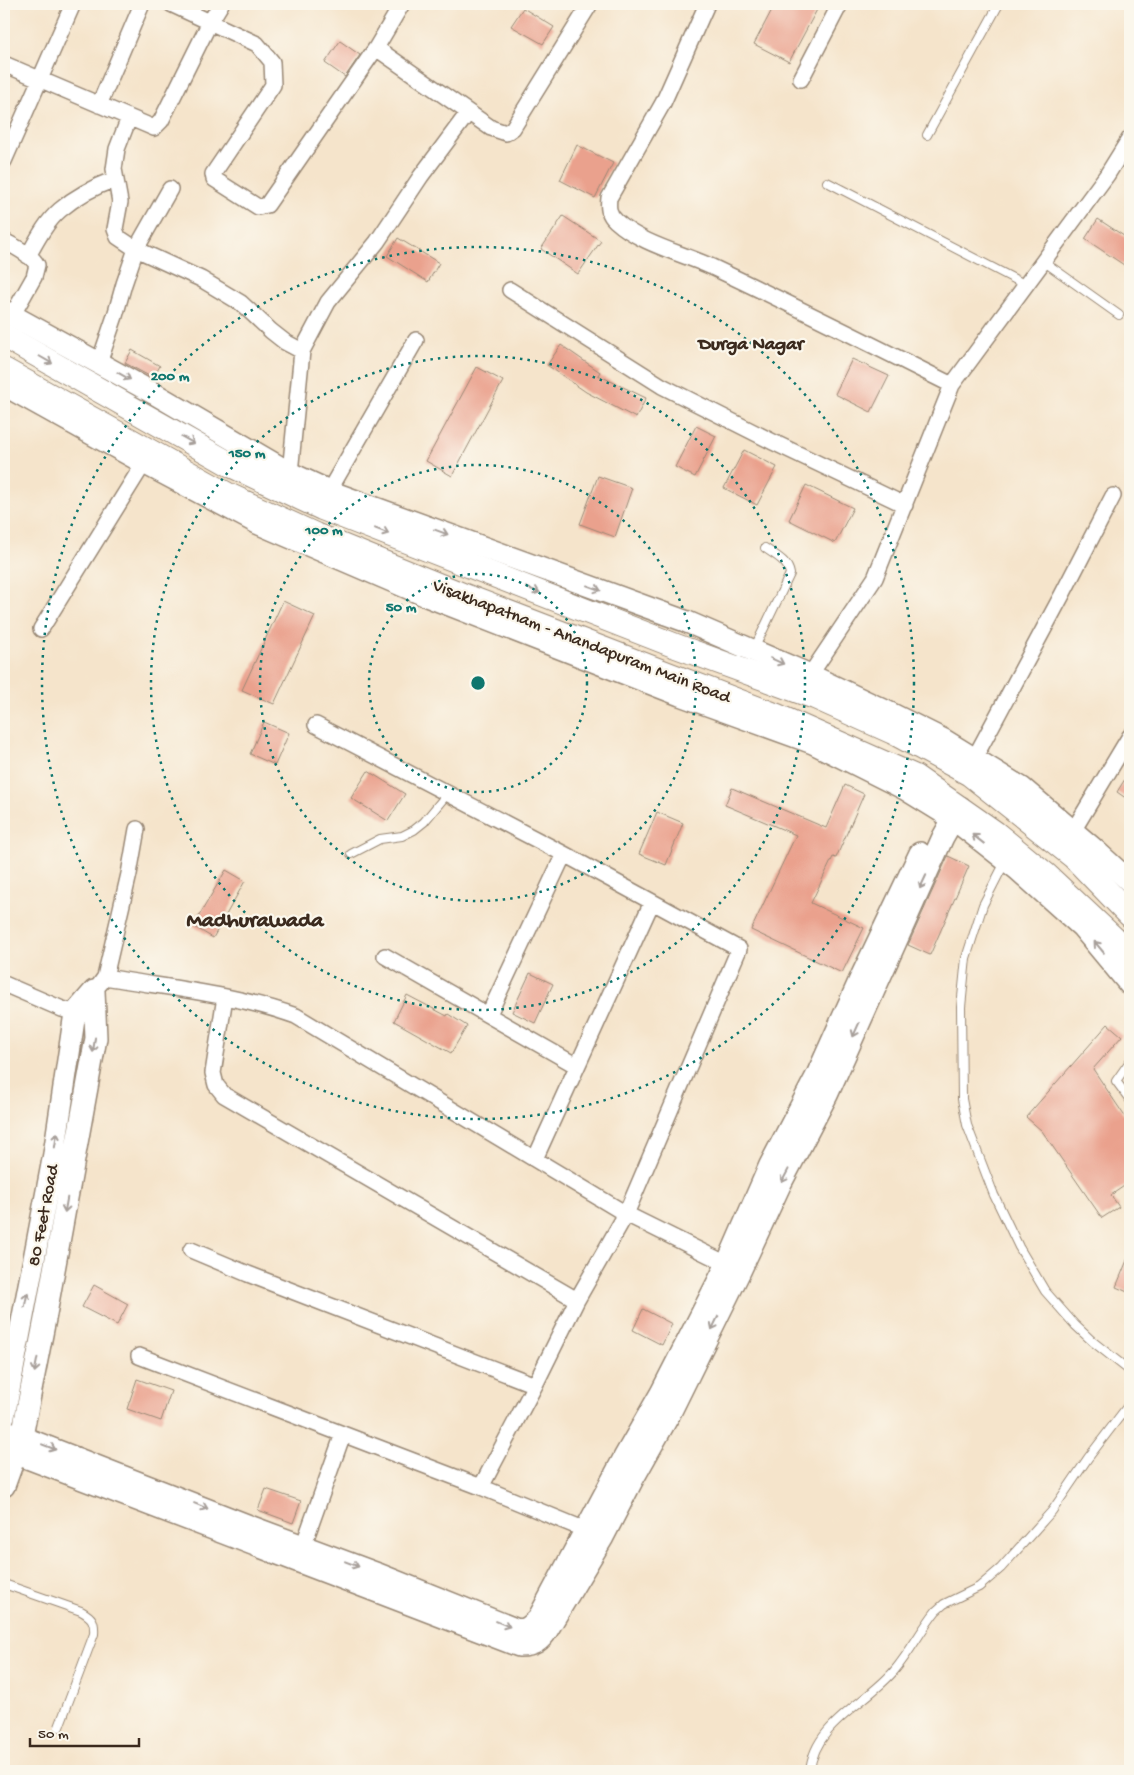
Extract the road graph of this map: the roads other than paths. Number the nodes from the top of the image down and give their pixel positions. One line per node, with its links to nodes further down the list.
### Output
1 (73, 4): 13 (street)
2 (142, 4): 15 (street)
3 (171, 4): 10 (street)
4 (221, 4): 10 (street)
5 (402, 4): 11 (street)
6 (590, 4): 16 (street)
7 (707, 4): 37 (street)
8 (840, 4): 14 (street)
9 (999, 4): 18 (lane)
10 (210, 22): 11 (street); 17 (street)
11 (376, 48): 16 (street)
12 (4, 64): 13 (street)
13 (40, 79): 15 (street); 20 (street)
14 (801, 80)
15 (99, 106): 17 (street)
16 (468, 113): 33 (street)
17 (127, 122): 21 (street)
18 (927, 136)
19 (1130, 138): 27 (street)
20 (4, 161)
21 (115, 179): 25 (street); 26 (street)
22 (827, 182): 28 (lane)
23 (170, 189): 25 (street)
24 (4, 241): 26 (street)
25 (136, 250): 33 (street); 34 (street)
26 (28, 256): 31 (street)
27 (1044, 261): 28 (street); 30 (lane)
28 (1026, 285): 37 (street)
29 (510, 290): 42 (street)
30 (1119, 315)
31 (7, 321): 34 (street); 59 (main road, Visakhapatnam - Anandapuram Main Road, one-way to 59)
32 (416, 340): 40 (street)
33 (302, 351): 39 (street)
34 (99, 363): 39 (street, one-way to 39)
35 (4, 370): 51 (main road, Visakhapatnam - Anandapuram Main Road)
36 (4, 385): 38 (street)
37 (952, 385): 42 (street)
38 (144, 463): 44 (street); 51 (street)
39 (290, 473): 40 (street)
40 (329, 491): 45 (street, one-way to 45)
41 (1113, 496): 49 (street)
42 (905, 505): 46 (street)
43 (765, 548): 45 (lane)
44 (41, 629)
45 (753, 650): 46 (street, one-way to 46)
46 (810, 675): 49 (street)
47 (316, 725): 50 (street)
48 (1130, 736): 53 (street)
49 (974, 759): 53 (street)
50 (448, 794): 54 (lane); 55 (street)
51 (950, 809): 56 (street, one-way to 51); 60 (main road, Visakhapatnam - Anandapuram Main Road); 74 (street)
52 (137, 829): 63 (street)
53 (1073, 831): 57 (street)
54 (351, 854)
55 (564, 854): 58 (street); 66 (street)
56 (1006, 861): 64 (street, one-way to 56); 77 (lane)
57 (1130, 882)
58 (652, 902): 69 (street); 72 (street)
59 (1130, 915)
60 (1130, 954)
61 (385, 956): 66 (street)
62 (4, 984): 67 (street)
63 (100, 984): 65 (street); 67 (street)
64 (1130, 985)
65 (225, 998): 71 (street); 75 (street)
66 (489, 1014): 69 (street)
67 (85, 1016): 80 (street, 80 Feet Road, one-way to 67); 82 (street, one-way to 82)
68 (1130, 1061): 70 (lane)
69 (577, 1066): 71 (street)
70 (1130, 1100)
71 (535, 1159): 72 (street)
72 (626, 1214): 74 (street); 75 (street)
73 (191, 1250): 78 (street)
74 (734, 1267): 85 (street)
75 (577, 1300): 78 (street)
76 (139, 1356): 81 (street)
77 (1130, 1371)
78 (535, 1385): 84 (street)
79 (1130, 1403): 89 (lane)
80 (4, 1416)
81 (343, 1434): 84 (street); 86 (street)
82 (12, 1442): 83 (street); 86 (street)
83 (4, 1486)
84 (481, 1487): 85 (street)
85 (594, 1534): 86 (street)
86 (300, 1553)
87 (4, 1584): 88 (lane)
88 (59, 1727)
89 (810, 1771)

